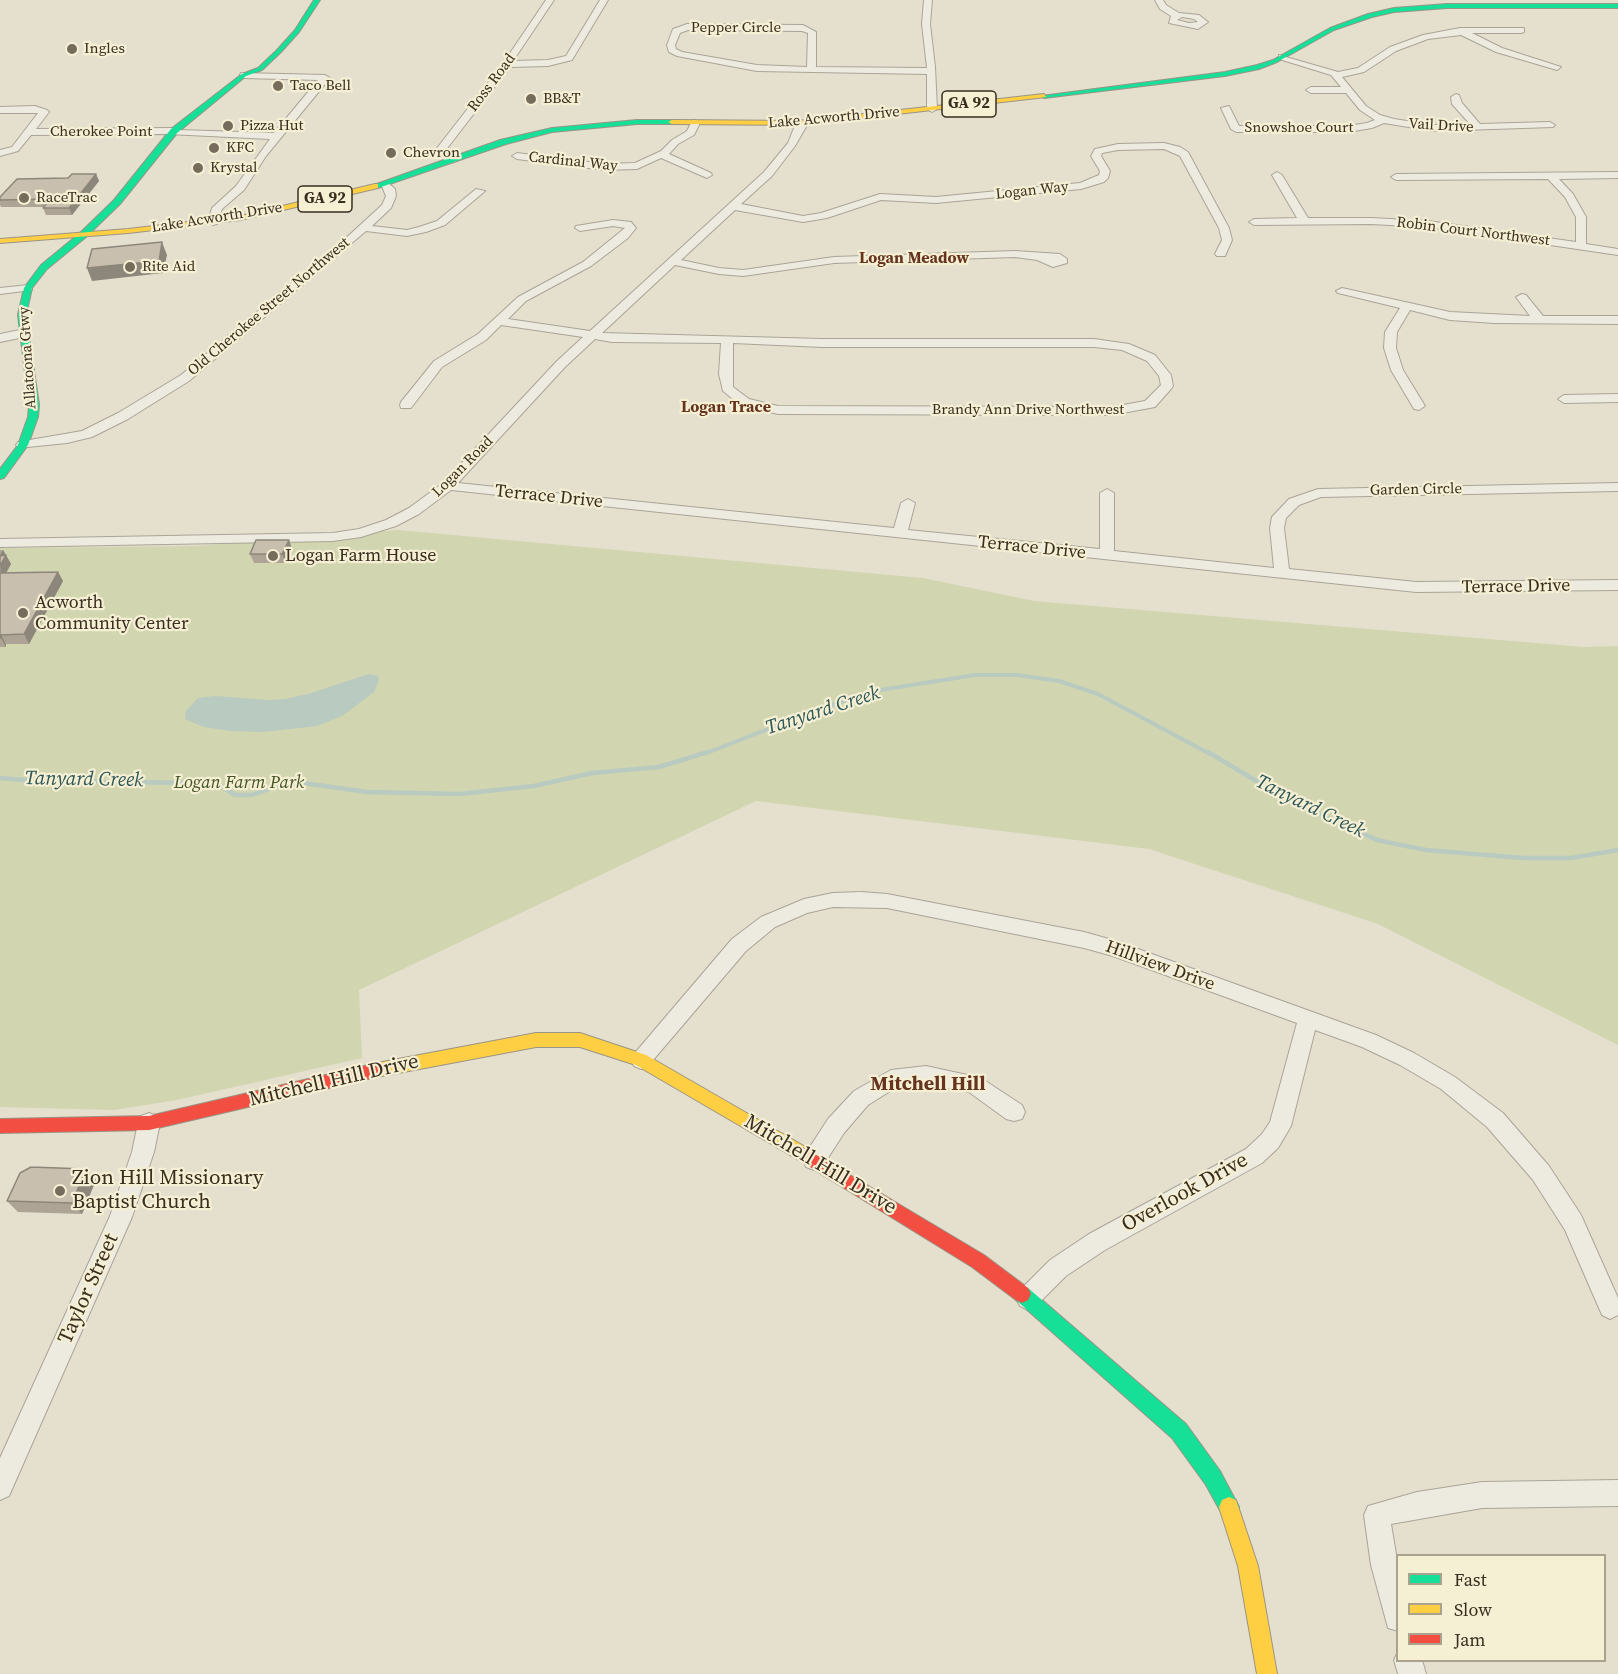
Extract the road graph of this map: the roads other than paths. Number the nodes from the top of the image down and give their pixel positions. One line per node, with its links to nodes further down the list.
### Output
1 (550, 0): 14 (street, Ross Road)
2 (604, 0): 14 (street)
3 (928, 0): 17 (street)
4 (1159, 0): 10 (street)
5 (1315, 0): 6 (street)
6 (1322, 0)
7 (311, 2): 18 (main road, Allatoona Gtwy)
8 (1479, 3): 9 (main road, Lake Acworth Drive / GA 92); 13 (main road, Lake Acworth Drive / GA 92)
9 (1618, 6)
10 (1177, 16): 10 (street)
11 (1521, 30): 12 (street)
12 (1460, 32): 15 (street); 19 (street)
13 (1282, 57): 19 (street); 24 (main road, Lake Acworth Drive / GA 92)
14 (507, 64): 39 (street, Ross Road)
15 (1557, 67)
16 (811, 70): 16 (street, Pepper Circle); 17 (street, Pepper Circle)
17 (931, 71): 24 (street)
18 (244, 75): 34 (main road, Allatoona Gtwy); 35 (street)
19 (1337, 75): 21 (street, Vail Drive)
20 (1311, 90): 21 (street)
21 (1349, 90): 27 (street, Vail Drive)
22 (1456, 97): 32 (street)
23 (1226, 108): 27 (street, Snowshoe Court)
24 (932, 109): 29 (main road, Lake Acworth Drive / GA 92)
25 (0, 110): 26 (street)
26 (13, 110): 30 (street); 33 (street)
27 (1384, 120): 32 (street, Vail Drive)
28 (695, 123): 29 (main road, Lake Acworth Drive / GA 92); 37 (street, Cardinal Way); 39 (main road, Lake Acworth Drive / GA 92)
29 (801, 123): 48 (street, Logan Road)
30 (0, 124)
31 (1550, 125): 32 (street, Vail Drive)
32 (1478, 128)
33 (28, 132): 34 (street, Cherokee Point); 36 (street)
34 (173, 132): 35 (street, Cherokee Point); 47 (main road, Allatoona Gtwy)
35 (277, 136): 50 (street)
36 (2, 153)
37 (662, 155): 38 (street, Cardinal Way); 40 (street)
38 (517, 156)
39 (452, 161): 45 (main road, Lake Acworth Drive / GA 92)
40 (707, 175)
41 (1277, 175): 49 (street)
42 (1618, 175): 43 (street)
43 (1550, 176): 44 (street); 60 (street)
44 (1396, 177)
45 (386, 184): 50 (main road, Lake Acworth Drive / GA 92); 53 (street, Old Cherokee Street Northwest)
46 (480, 191): 53 (street)
47 (114, 205): 52 (main road); 56 (main road, Allatoona Gtwy)
48 (733, 206): 62 (street, Logan Way); 65 (street, Logan Road)
49 (1304, 221): 51 (street, Robin Court Northwest); 60 (street, Robin Court Northwest)
50 (213, 222): 52 (main road, Lake Acworth Drive / GA 92)
51 (1254, 222)
52 (156, 228): 56 (main road, Lake Acworth Drive / GA 92)
53 (364, 228): 82 (street, Old Cherokee Street Northwest)
54 (580, 228): 73 (street)
55 (0, 233): 57 (main road, Lake Acworth Drive / GA 92)
56 (83, 235): 57 (main road, Lake Acworth Drive / GA 92); 63 (main road, Allatoona Gtwy)
57 (48, 236): 59 (main road, Lake Acworth Drive / GA 92)
58 (0, 241): 59 (main road, Lake Acworth Drive / GA 92)
59 (20, 241): 63 (main road)
60 (1581, 246): 61 (street, Robin Court Northwest)
61 (1618, 252)
62 (1221, 254)
63 (58, 255): 66 (main road, Allatoona Gtwy)
64 (1043, 257): 65 (street)
65 (672, 261): 75 (street, Logan Road)
66 (28, 288): 67 (street); 74 (main road, Allatoona Gtwy)
67 (0, 291)
68 (1342, 291): 70 (street)
69 (1522, 297): 71 (street)
70 (1406, 307): 71 (street); 81 (street)
71 (1539, 319): 72 (street)
72 (1618, 320)
73 (498, 321): 75 (street, Brandy Ann Drive Northwest); 80 (street)
74 (26, 333): 76 (street); 82 (main road, Allatoona Gtwy)
75 (594, 336): 77 (street, Brandy Ann Drive Northwest); 84 (street, Logan Road)
76 (0, 338)
77 (727, 339): 77 (street, Brandy Ann Drive Northwest)
78 (1618, 398): 79 (street)
79 (1563, 399)
80 (406, 405)
81 (1419, 406)
82 (23, 444): 83 (main road, Allatoona Gtwy)
83 (0, 476)
84 (448, 486): 88 (street, Terrace Drive); 89 (street, Logan Road)
85 (1618, 487): 91 (street, Garden Circle)
86 (1107, 494): 90 (street)
87 (908, 503): 88 (street)
88 (900, 533): 90 (street, Terrace Drive)
89 (0, 543)
90 (1107, 556): 91 (street, Terrace Drive)
91 (1282, 574): 92 (street, Terrace Drive)
92 (1618, 585)
93 (1308, 1020): 94 (street, Hillview Drive); 99 (street, Overlook Drive); 100 (street, Hillview Drive)
94 (641, 1060): 96 (main road, Mitchell Hill Drive); 98 (main road, Mitchell Hill Drive)
95 (1014, 1112): 98 (street)
96 (149, 1123): 97 (main road); 101 (street, Taylor Street)
97 (0, 1126)
98 (814, 1160): 99 (main road, Mitchell Hill Drive)
99 (1028, 1298): 104 (main road, Mitchell Hill Drive)
100 (1611, 1307)
101 (0, 1487)
102 (1618, 1492): 103 (street)
103 (1396, 1610)
104 (1266, 1674)

